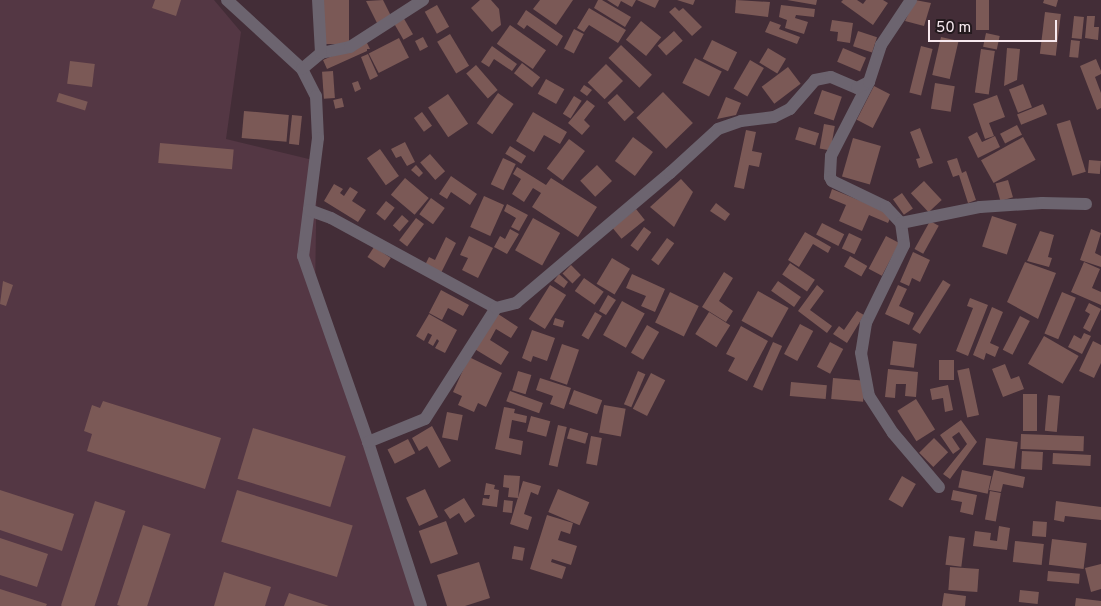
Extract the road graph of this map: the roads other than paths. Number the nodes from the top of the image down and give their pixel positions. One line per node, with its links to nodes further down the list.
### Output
1 (227, 0): 6 (street)
2 (318, 0): 5 (street)
3 (423, 0): 5 (street)
4 (911, 0): 7 (street)
5 (321, 53): 6 (street)
6 (302, 69): 9 (street)
7 (869, 82): 10 (street); 11 (street)
8 (1086, 204): 10 (street)
9 (308, 210): 11 (street); 12 (street)
10 (901, 223): 13 (street)
11 (496, 308): 12 (street)
12 (368, 442): 14 (street)
13 (938, 488)
14 (421, 606)

